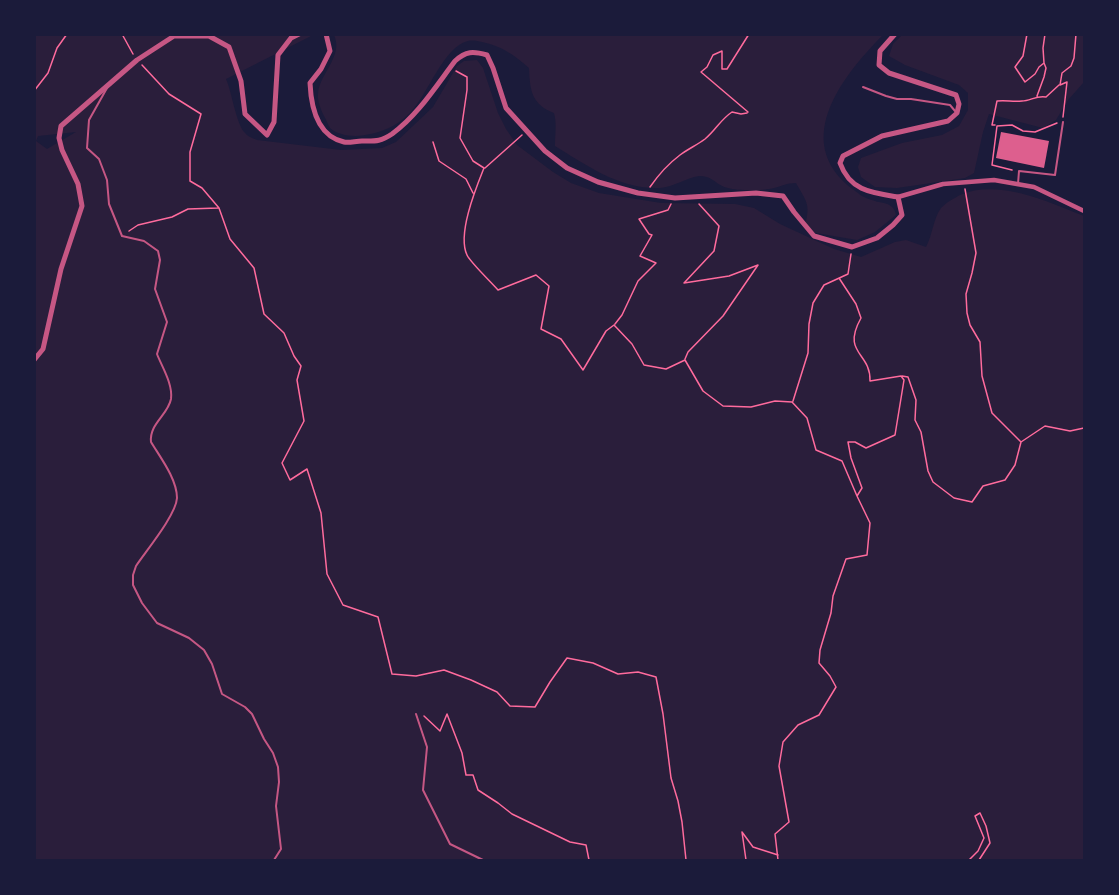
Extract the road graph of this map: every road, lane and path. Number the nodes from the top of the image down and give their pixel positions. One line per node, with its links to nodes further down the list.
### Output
1 (67, 34): 16 (path)
2 (122, 34): 10 (path)
3 (299, 34): 10 (street)
4 (326, 34): 12 (street)
5 (748, 34): 28 (path)
6 (895, 34): 18 (street)
7 (1027, 34): 11 (path)
8 (1046, 34): 11 (path)
9 (1076, 34): 14 (path)
10 (136, 60): 13 (street); 32 (path)
11 (1044, 63): 17 (path)
12 (449, 68): 21 (street); 23 (path)
13 (109, 84): 34 (lane); 38 (street)
14 (1059, 84): 17 (path); 19 (path)
15 (863, 87): 18 (lane)
16 (34, 91)
17 (1037, 97): 20 (path)
18 (957, 113): 30 (street)
19 (1063, 122): 20 (path); 24 (lane)
20 (997, 126): 24 (path)
21 (526, 131): 23 (path); 28 (street)
22 (433, 142): 27 (path)
23 (484, 168): 27 (path)
24 (1019, 171): 26 (lane)
25 (964, 183): 26 (street); 30 (street); 43 (path)
26 (1018, 184): 33 (street)
27 (473, 194): 37 (path)
28 (645, 194): 31 (street)
29 (689, 197): 31 (street); 35 (street); 39 (path)
30 (898, 197): 35 (street)
31 (675, 198): 37 (path)
32 (219, 208): 34 (path); 51 (path)
33 (1084, 211)
34 (122, 236): 48 (lane)
35 (852, 247): 36 (path)
36 (839, 278): 40 (path); 41 (path)
37 (614, 325): 39 (path)
38 (34, 360)
39 (685, 360): 41 (path)
40 (901, 376): 43 (path); 44 (path)
41 (792, 402): 44 (path)
42 (1084, 428): 43 (path)
43 (1021, 442)
44 (857, 496): 47 (path)
45 (416, 714): 49 (lane)
46 (422, 714): 50 (path)
47 (778, 855): 52 (path); 53 (path)
48 (274, 861)
49 (483, 861)
50 (589, 861)
51 (686, 861)
52 (746, 861)
53 (778, 861)
54 (969, 861): 55 (path)
55 (979, 861)

